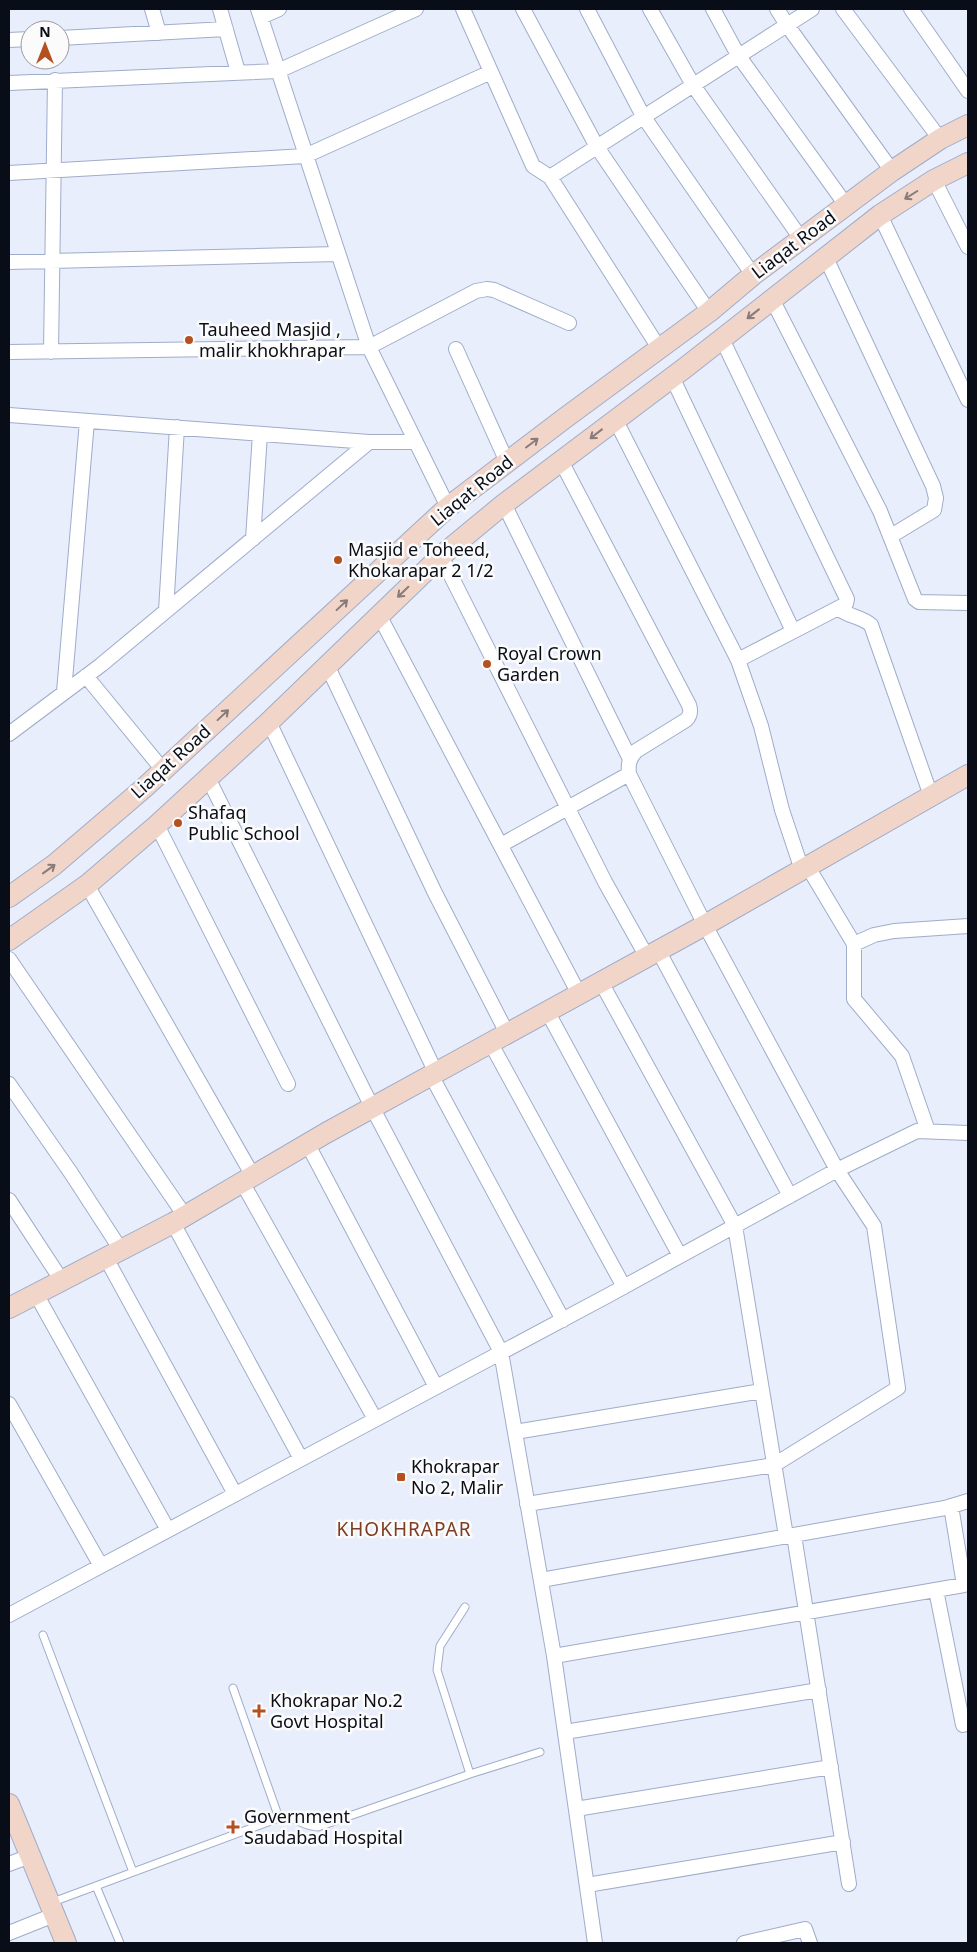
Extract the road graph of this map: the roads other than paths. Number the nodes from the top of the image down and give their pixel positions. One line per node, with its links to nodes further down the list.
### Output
1 (152, 9): 17 (street)
2 (220, 9): 16 (street)
3 (279, 9): 14 (street)
4 (416, 9): 20 (street)
5 (463, 9): 22 (street)
6 (524, 9): 30 (street)
7 (587, 9): 27 (street)
8 (650, 9): 25 (street)
9 (713, 9): 19 (street)
10 (777, 9): 15 (street)
11 (812, 9): 15 (street)
12 (843, 9): 29 (street)
13 (911, 9): 26 (street)
14 (259, 13): 20 (street)
15 (787, 25): 19 (street); 34 (street)
16 (226, 29): 17 (street); 21 (street)
17 (159, 32): 18 (street)
18 (70, 37)
19 (738, 55): 25 (street); 38 (street)
20 (278, 71): 21 (street); 31 (street)
21 (238, 72): 23 (street)
22 (491, 72): 31 (street); 36 (street)
23 (55, 80): 24 (street); 33 (street)
24 (9, 82)
25 (694, 85): 27 (street); 40 (street)
26 (968, 91)
27 (643, 116): 30 (street); 46 (street)
28 (968, 125): 29 (main road, Liaqat Road)
29 (940, 140): 34 (main road, Liaqat Road)
30 (597, 147): 36 (street); 48 (street)
31 (305, 156): 33 (street); 42 (street)
32 (968, 163): 37 (main road)
33 (53, 171): 35 (street); 44 (street)
34 (892, 171): 38 (main road, Liaqat Road)
35 (9, 173)
36 (550, 177): 52 (street)
37 (934, 180): 39 (main road, one-way to 39); 41 (street)
38 (846, 205): 40 (main road, Liaqat Road)
39 (880, 215): 43 (main road); 57 (street)
40 (802, 240): 46 (main road, Liaqat Road)
41 (968, 247)
42 (338, 254): 44 (street); 51 (street)
43 (826, 258): 47 (main road); 69 (street)
44 (52, 261): 45 (street); 55 (street)
45 (9, 262)
46 (753, 275): 48 (main road, Liaqat Road)
47 (772, 299): 50 (main road, one-way to 50); 69 (street)
48 (709, 312): 52 (main road, Liaqat Road)
49 (569, 323): 51 (street)
50 (722, 339): 56 (main road); 73 (street)
51 (369, 347): 55 (street); 64 (street)
52 (659, 348): 66 (main road, Liaqat Road, one-way to 52)
53 (456, 349): 66 (street)
54 (9, 352): 55 (street)
55 (51, 352)
56 (672, 377): 59 (main road); 76 (street)
57 (968, 400)
58 (9, 415): 60 (street)
59 (614, 419): 65 (main road, one-way to 65); 77 (street)
60 (87, 421): 61 (street); 80 (street)
61 (176, 427): 62 (street); 74 (street)
62 (260, 434): 63 (street); 70 (street)
63 (369, 442): 64 (street); 70 (street)
64 (415, 442): 68 (street)
65 (562, 461): 67 (main road); 83 (street)
66 (507, 462): 68 (main road, Liaqat Road)
67 (504, 504): 71 (main road); 83 (street)
68 (448, 507): 84 (main road, Liaqat Road, one-way to 68)
69 (891, 536): 72 (street)
70 (253, 539): 74 (street)
71 (441, 556): 75 (main road, one-way to 75); 89 (street)
72 (968, 603)
73 (838, 608): 76 (street); 88 (street)
74 (166, 611): 79 (street)
75 (379, 615): 78 (main road); 91 (street)
76 (793, 631): 77 (street)
77 (738, 660): 92 (street)
78 (327, 664): 81 (main road); 104 (street)
79 (86, 676): 80 (street); 84 (street)
80 (64, 692): 82 (street)
81 (269, 722): 87 (main road); 105 (street)
82 (9, 734)
83 (630, 759): 85 (street)
84 (163, 770): 94 (main road, Liaqat Road, one-way to 84)
85 (629, 774): 89 (street); 95 (street)
86 (968, 775): 88 (main road)
87 (208, 778): 90 (main road); 108 (street)
88 (931, 796): 92 (main road)
89 (568, 808): 91 (street); 99 (street)
90 (157, 825): 93 (main road); 107 (street)
91 (500, 845): 102 (street)
92 (805, 868): 95 (main road); 98 (street)
93 (87, 885): 97 (main road); 113 (street)
94 (9, 897)
95 (705, 924): 99 (main road); 112 (street)
96 (968, 926): 98 (street)
97 (9, 940)
98 (854, 944): 109 (street)
99 (653, 953): 101 (main road); 114 (street)
100 (9, 958): 116 (street)
101 (601, 982): 102 (main road); 117 (street)
102 (579, 994): 103 (main road)
103 (547, 1011): 104 (main road); 119 (street)
104 (499, 1038): 105 (main road); 121 (street)
105 (434, 1074): 108 (main road); 124 (street)
106 (9, 1084): 118 (street)
107 (288, 1084)
108 (372, 1108): 111 (main road); 125 (street)
109 (928, 1131): 110 (street); 112 (street)
110 (968, 1133)
111 (307, 1143): 113 (main road); 126 (street)
112 (837, 1170): 114 (street); 132 (street)
113 (248, 1179): 116 (main road); 129 (street)
114 (790, 1196): 117 (street)
115 (9, 1200): 120 (street)
116 (179, 1220): 118 (main road); 131 (street)
117 (735, 1226): 119 (street); 127 (street)
118 (113, 1254): 120 (main road); 133 (street)
119 (680, 1256): 121 (street)
120 (62, 1281): 122 (main road)
121 (624, 1287): 124 (street)
122 (36, 1294): 123 (main road); 137 (street)
123 (9, 1308)
124 (563, 1320): 125 (street)
125 (501, 1352): 126 (street); 130 (street)
126 (436, 1387): 129 (street)
127 (762, 1391): 130 (street); 132 (street)
128 (9, 1404): 139 (street)
129 (375, 1419): 131 (street)
130 (515, 1432): 135 (street)
131 (301, 1458): 133 (street)
132 (774, 1465): 135 (street); 138 (street)
133 (235, 1494): 137 (street)
134 (968, 1500): 136 (street)
135 (527, 1504): 140 (street)
136 (951, 1506): 138 (street); 141 (street)
137 (168, 1530): 139 (street)
138 (790, 1535): 140 (street); 143 (street)
139 (101, 1566): 144 (street)
140 (541, 1580): 146 (street)
141 (936, 1590): 143 (street); 149 (street)
142 (465, 1608): 153 (lane)
143 (806, 1612): 146 (street); 148 (street)
144 (9, 1614)
145 (43, 1635): 160 (lane)
146 (554, 1656): 150 (street)
147 (233, 1688): 156 (lane)
148 (819, 1690): 150 (street); 152 (street)
149 (963, 1725)
150 (565, 1732): 155 (street)
151 (540, 1752): 153 (lane)
152 (831, 1767): 155 (street); 157 (street)
153 (470, 1774): 156 (lane)
154 (9, 1804): 158 (main road)
155 (576, 1809): 162 (street)
156 (279, 1818): 160 (lane)
157 (842, 1842): 161 (street); 162 (street)
158 (30, 1856): 159 (street); 164 (main road)
159 (9, 1864)
160 (133, 1872): 163 (lane)
161 (849, 1884)
162 (587, 1885): 168 (street)
163 (96, 1886): 164 (lane); 167 (lane)
164 (52, 1909): 165 (street); 166 (main road)
165 (9, 1933)
166 (66, 1943)
167 (120, 1943)
168 (595, 1943)
169 (744, 1943): 170 (street)
170 (810, 1943)

